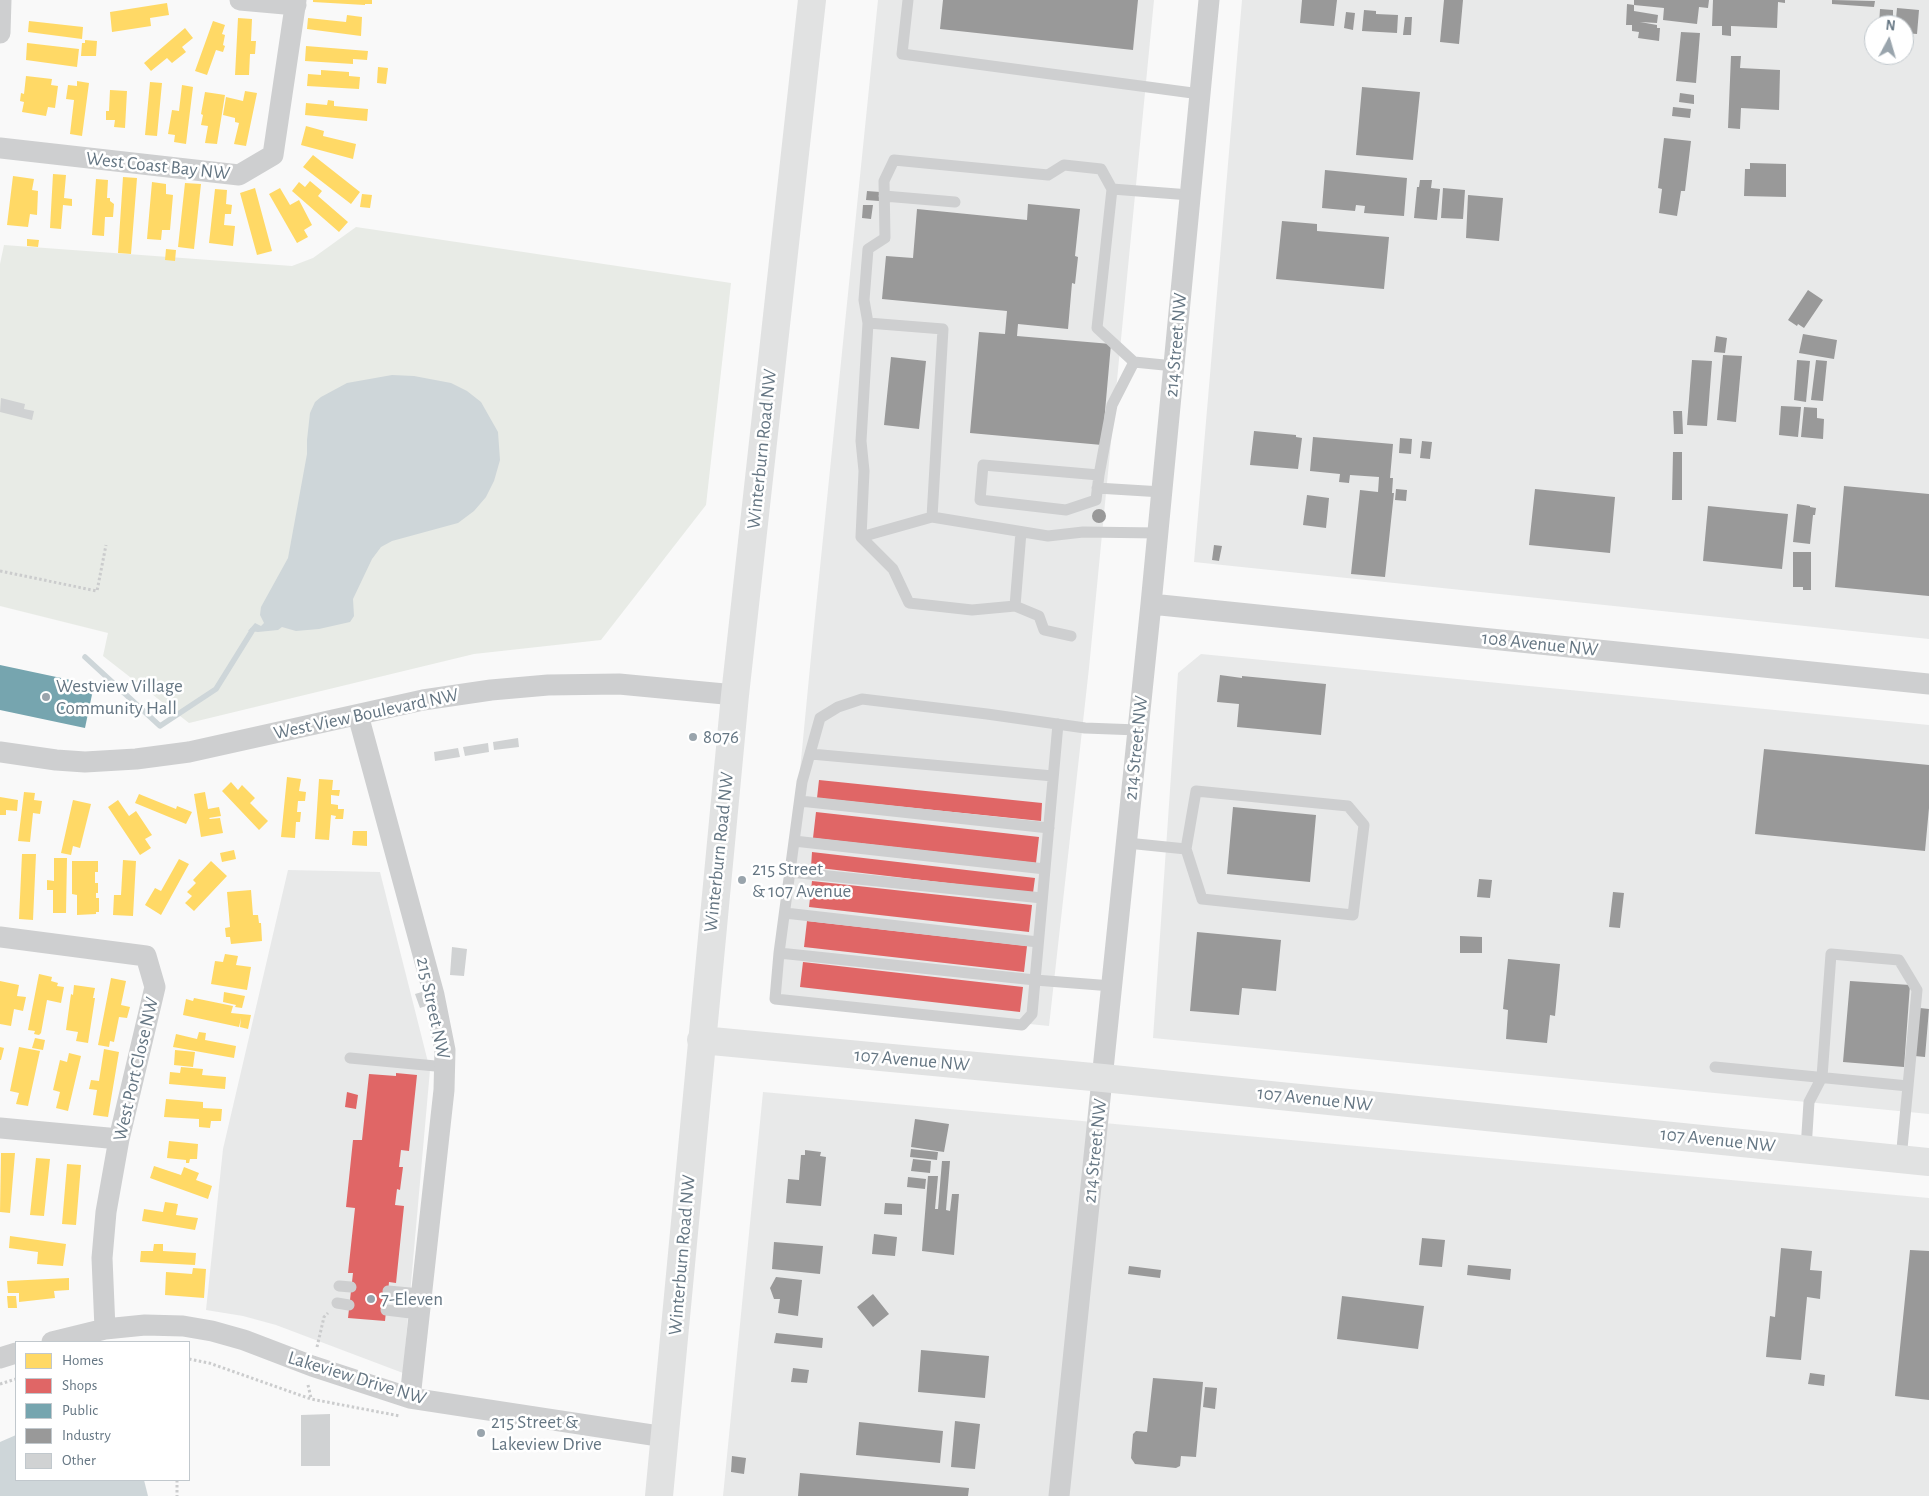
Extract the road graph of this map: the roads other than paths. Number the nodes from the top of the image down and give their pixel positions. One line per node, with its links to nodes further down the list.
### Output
1 (1, 0): 7 (street)
2 (240, 0): 6 (street)
3 (812, 0): 28 (main road, Winterburn Road NW)
4 (908, 0): 8 (lane)
5 (1209, 0): 8 (street, 214 Street NW)
6 (296, 2): 9 (street, West Coast Bay NW)
7 (0, 33)
8 (1200, 94): 12 (street, 214 Street NW)
9 (0, 148)
10 (1112, 189): 11 (lane); 12 (lane); 15 (lane)
11 (884, 196): 13 (lane); 14 (lane)
12 (1190, 196): 16 (street, 214 Street NW)
13 (955, 202)
14 (868, 323): 20 (lane); 23 (lane)
15 (1134, 362): 16 (lane); 17 (lane)
16 (1174, 366): 19 (street, 214 Street NW)
17 (1099, 475): 18 (lane); 18 (lane)
18 (1097, 488): 19 (lane)
19 (1162, 492): 22 (street, 214 Street NW)
20 (932, 517): 21 (lane); 23 (lane)
21 (1021, 532): 22 (lane); 25 (lane)
22 (1158, 533): 24 (street, 214 Street NW)
23 (861, 537): 25 (lane)
24 (1151, 604): 27 (street, 108 Avenue NW); 31 (street, 214 Street NW)
25 (1014, 606): 26 (lane)
26 (1070, 636)
27 (1929, 684)
28 (735, 695): 29 (street, West View Boulevard NW); 49 (main road, Winterburn Road NW)
29 (358, 714): 32 (street, West View Boulevard NW); 51 (street, 215 Street NW)
30 (1058, 724): 31 (lane); 33 (lane); 34 (lane)
31 (1138, 730): 38 (street, 214 Street NW)
32 (0, 752)
33 (810, 754): 34 (lane); 35 (lane)
34 (1053, 776): 36 (lane)
35 (800, 801): 36 (lane); 37 (lane)
36 (1048, 828): 40 (lane)
37 (794, 841): 40 (lane); 41 (lane)
38 (1127, 843): 39 (lane); 48 (street, 214 Street NW)
39 (1186, 848): 39 (lane)
40 (1045, 869): 42 (lane)
41 (790, 872): 42 (lane); 43 (lane)
42 (1042, 898): 45 (lane)
43 (785, 913): 45 (lane); 46 (lane)
44 (0, 937): 57 (street, West Port Close NW)
45 (1038, 942): 47 (lane)
46 (779, 953): 47 (lane); 47 (lane)
47 (1035, 980): 48 (lane)
48 (1112, 986): 54 (street, 214 Street NW)
49 (701, 1040): 54 (main road, 107 Avenue NW); 73 (main road, Winterburn Road NW)
50 (350, 1058): 51 (lane)
51 (446, 1067): 65 (street, 215 Street NW)
52 (1715, 1067): 53 (lane)
53 (1822, 1077): 55 (lane); 55 (lane); 58 (lane)
54 (1103, 1078): 58 (main road, 107 Avenue NW); 75 (street, 214 Street NW)
55 (1908, 1086): 59 (lane)
56 (0, 1128): 57 (street)
57 (119, 1139): 68 (street, West Port Close NW)
58 (1806, 1149): 59 (main road, 107 Avenue NW)
59 (1902, 1159): 60 (main road, 107 Avenue NW)
60 (1929, 1162)
61 (339, 1286): 62 (lane)
62 (351, 1287)
63 (388, 1291): 65 (lane)
64 (337, 1303): 66 (lane)
65 (420, 1304): 67 (lane); 72 (street, 215 Street NW)
66 (349, 1305)
67 (386, 1310)
68 (106, 1330): 69 (street, Lakeview Drive NW); 72 (street, Lakeview Drive NW)
69 (56, 1341)
70 (15, 1353): 71 (street)
71 (0, 1358)
72 (410, 1398): 73 (street, Lakeview Drive NW)
73 (665, 1437): 74 (main road, Winterburn Road NW)
74 (659, 1496)
75 (1059, 1496)

